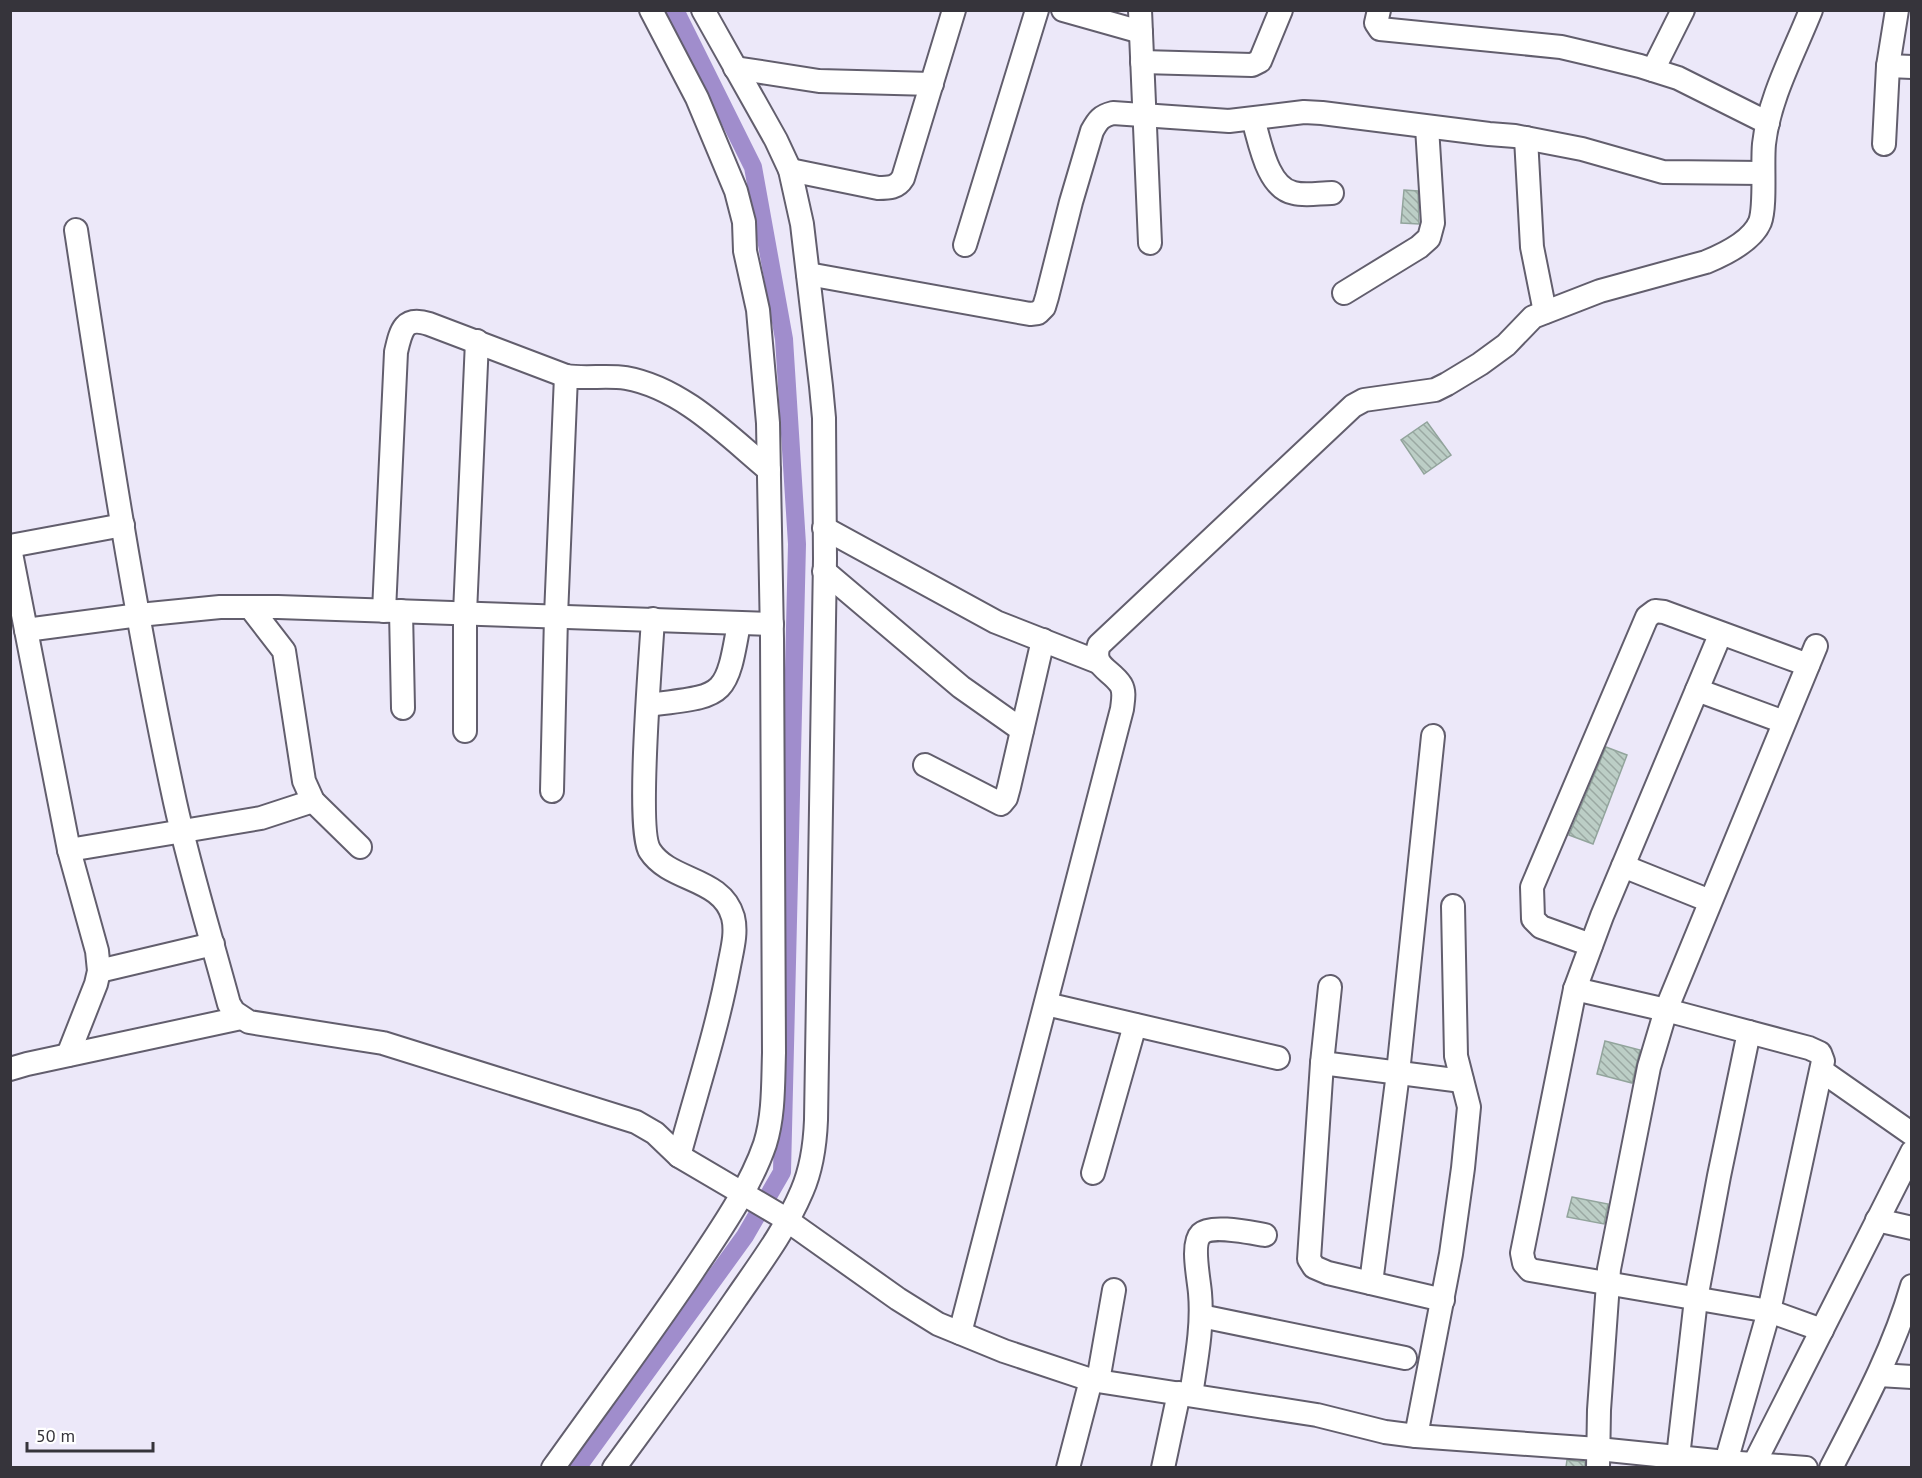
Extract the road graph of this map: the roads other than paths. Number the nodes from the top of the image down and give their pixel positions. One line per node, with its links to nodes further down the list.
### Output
1 (651, 10): 35 (street)
2 (703, 10): 15 (street)
3 (954, 10): 17 (street)
4 (1037, 10): 29 (street)
5 (1063, 10): 11 (street)
6 (1281, 10): 12 (street)
7 (1379, 10): 16 (street)
8 (1683, 10): 16 (street)
9 (1811, 10): 20 (street)
10 (1897, 10): 13 (street)
11 (1141, 21): 12 (street)
12 (1142, 62): 18 (street)
13 (1888, 66): 14 (street); 23 (street)
14 (1911, 67)
15 (735, 68): 17 (street); 24 (street)
16 (1653, 70): 20 (street)
17 (932, 84): 24 (street)
18 (1145, 115): 19 (street); 28 (street); 30 (street)
19 (1252, 119): 21 (street); 26 (street)
20 (1768, 123): 25 (street)
21 (1427, 127): 22 (street); 31 (street)
22 (1526, 138): 25 (street); 32 (street)
23 (1884, 144)
24 (790, 170): 30 (street)
25 (1763, 173): 32 (street)
26 (1332, 193)
27 (76, 230): 36 (street)
28 (1150, 243)
29 (965, 245)
30 (808, 274): 37 (street)
31 (1344, 293)
32 (1545, 312): 51 (street)
33 (477, 341): 34 (street); 41 (street); 42 (street)
34 (566, 376): 35 (street); 44 (street)
35 (769, 470): 47 (street)
36 (123, 525): 38 (street); 43 (street)
37 (824, 528): 39 (street); 50 (street)
38 (10, 547): 48 (street)
39 (824, 571): 56 (street); 90 (street)
40 (250, 607): 41 (street); 43 (street); 61 (street)
41 (392, 611): 42 (street); 54 (street)
42 (465, 613): 44 (street); 57 (street)
43 (138, 615): 48 (street); 62 (street)
44 (556, 616): 45 (street); 60 (street)
45 (653, 619): 46 (street); 53 (street)
46 (739, 623): 47 (street); 53 (street)
47 (772, 624): 89 (street)
48 (26, 630): 64 (street)
49 (1720, 635): 52 (street); 55 (street); 69 (street)
50 (1043, 640): 51 (street); 56 (street)
51 (1098, 662): 73 (street)
52 (1697, 690): 55 (street); 65 (street)
53 (649, 705): 87 (street)
54 (403, 708)
55 (1784, 722): 66 (street)
56 (1022, 730): 59 (street)
57 (465, 731)
58 (1433, 736): 83 (street)
59 (925, 765)
60 (552, 791)
61 (313, 801): 62 (street); 63 (street)
62 (182, 830): 64 (street); 68 (street)
63 (360, 847)
64 (69, 850): 70 (street)
65 (1623, 866): 66 (street); 69 (street)
66 (1710, 901): 74 (street)
67 (1453, 906): 84 (street)
68 (213, 944): 70 (street); 75 (street)
69 (1591, 945): 72 (street)
70 (99, 971): 78 (street)
71 (1330, 987): 80 (street)
72 (1575, 988): 74 (street); 95 (street)
73 (1046, 1005): 76 (street); 104 (street)
74 (1666, 1010): 77 (street); 95 (street)
75 (241, 1018): 78 (street); 87 (street)
76 (1135, 1025): 79 (street); 88 (street)
77 (1749, 1032): 82 (street); 98 (street)
78 (68, 1055): 81 (street)
79 (1278, 1058)
80 (1322, 1063): 83 (street); 94 (street)
81 (10, 1070)
82 (1822, 1071): 85 (street); 100 (street)
83 (1398, 1073): 84 (street); 94 (street)
84 (1462, 1081): 99 (street)
85 (1911, 1134)
86 (1911, 1152): 91 (street)
87 (679, 1156): 89 (street)
88 (1093, 1173)
89 (746, 1196): 90 (street); 115 (street)
90 (784, 1218): 104 (street); 116 (street)
91 (1877, 1220): 92 (street); 103 (street)
92 (1911, 1228)
93 (1265, 1235): 101 (street)
94 (1371, 1283): 99 (street)
95 (1608, 1284): 98 (street); 112 (street)
96 (1911, 1286): 102 (street)
97 (1114, 1290): 108 (street)
98 (1696, 1299): 100 (street); 111 (street)
99 (1443, 1300): 110 (street)
100 (1768, 1311): 103 (street); 113 (street)
101 (1201, 1316): 105 (street); 109 (street)
102 (1906, 1322): 106 (street)
103 (1822, 1330): 114 (street)
104 (960, 1334): 108 (street)
105 (1405, 1358)
106 (1879, 1375): 107 (street); 120 (street)
107 (1911, 1377)
108 (1094, 1381): 109 (street); 117 (street)
109 (1185, 1394): 110 (street); 118 (street)
110 (1416, 1436): 112 (street)
111 (1678, 1457): 112 (street); 113 (street)
112 (1598, 1458)
113 (1726, 1462): 114 (street)
114 (1754, 1464): 119 (street)
115 (553, 1467)
116 (614, 1467)
117 (1068, 1467)
118 (1163, 1467)
119 (1792, 1467)
120 (1831, 1467)

